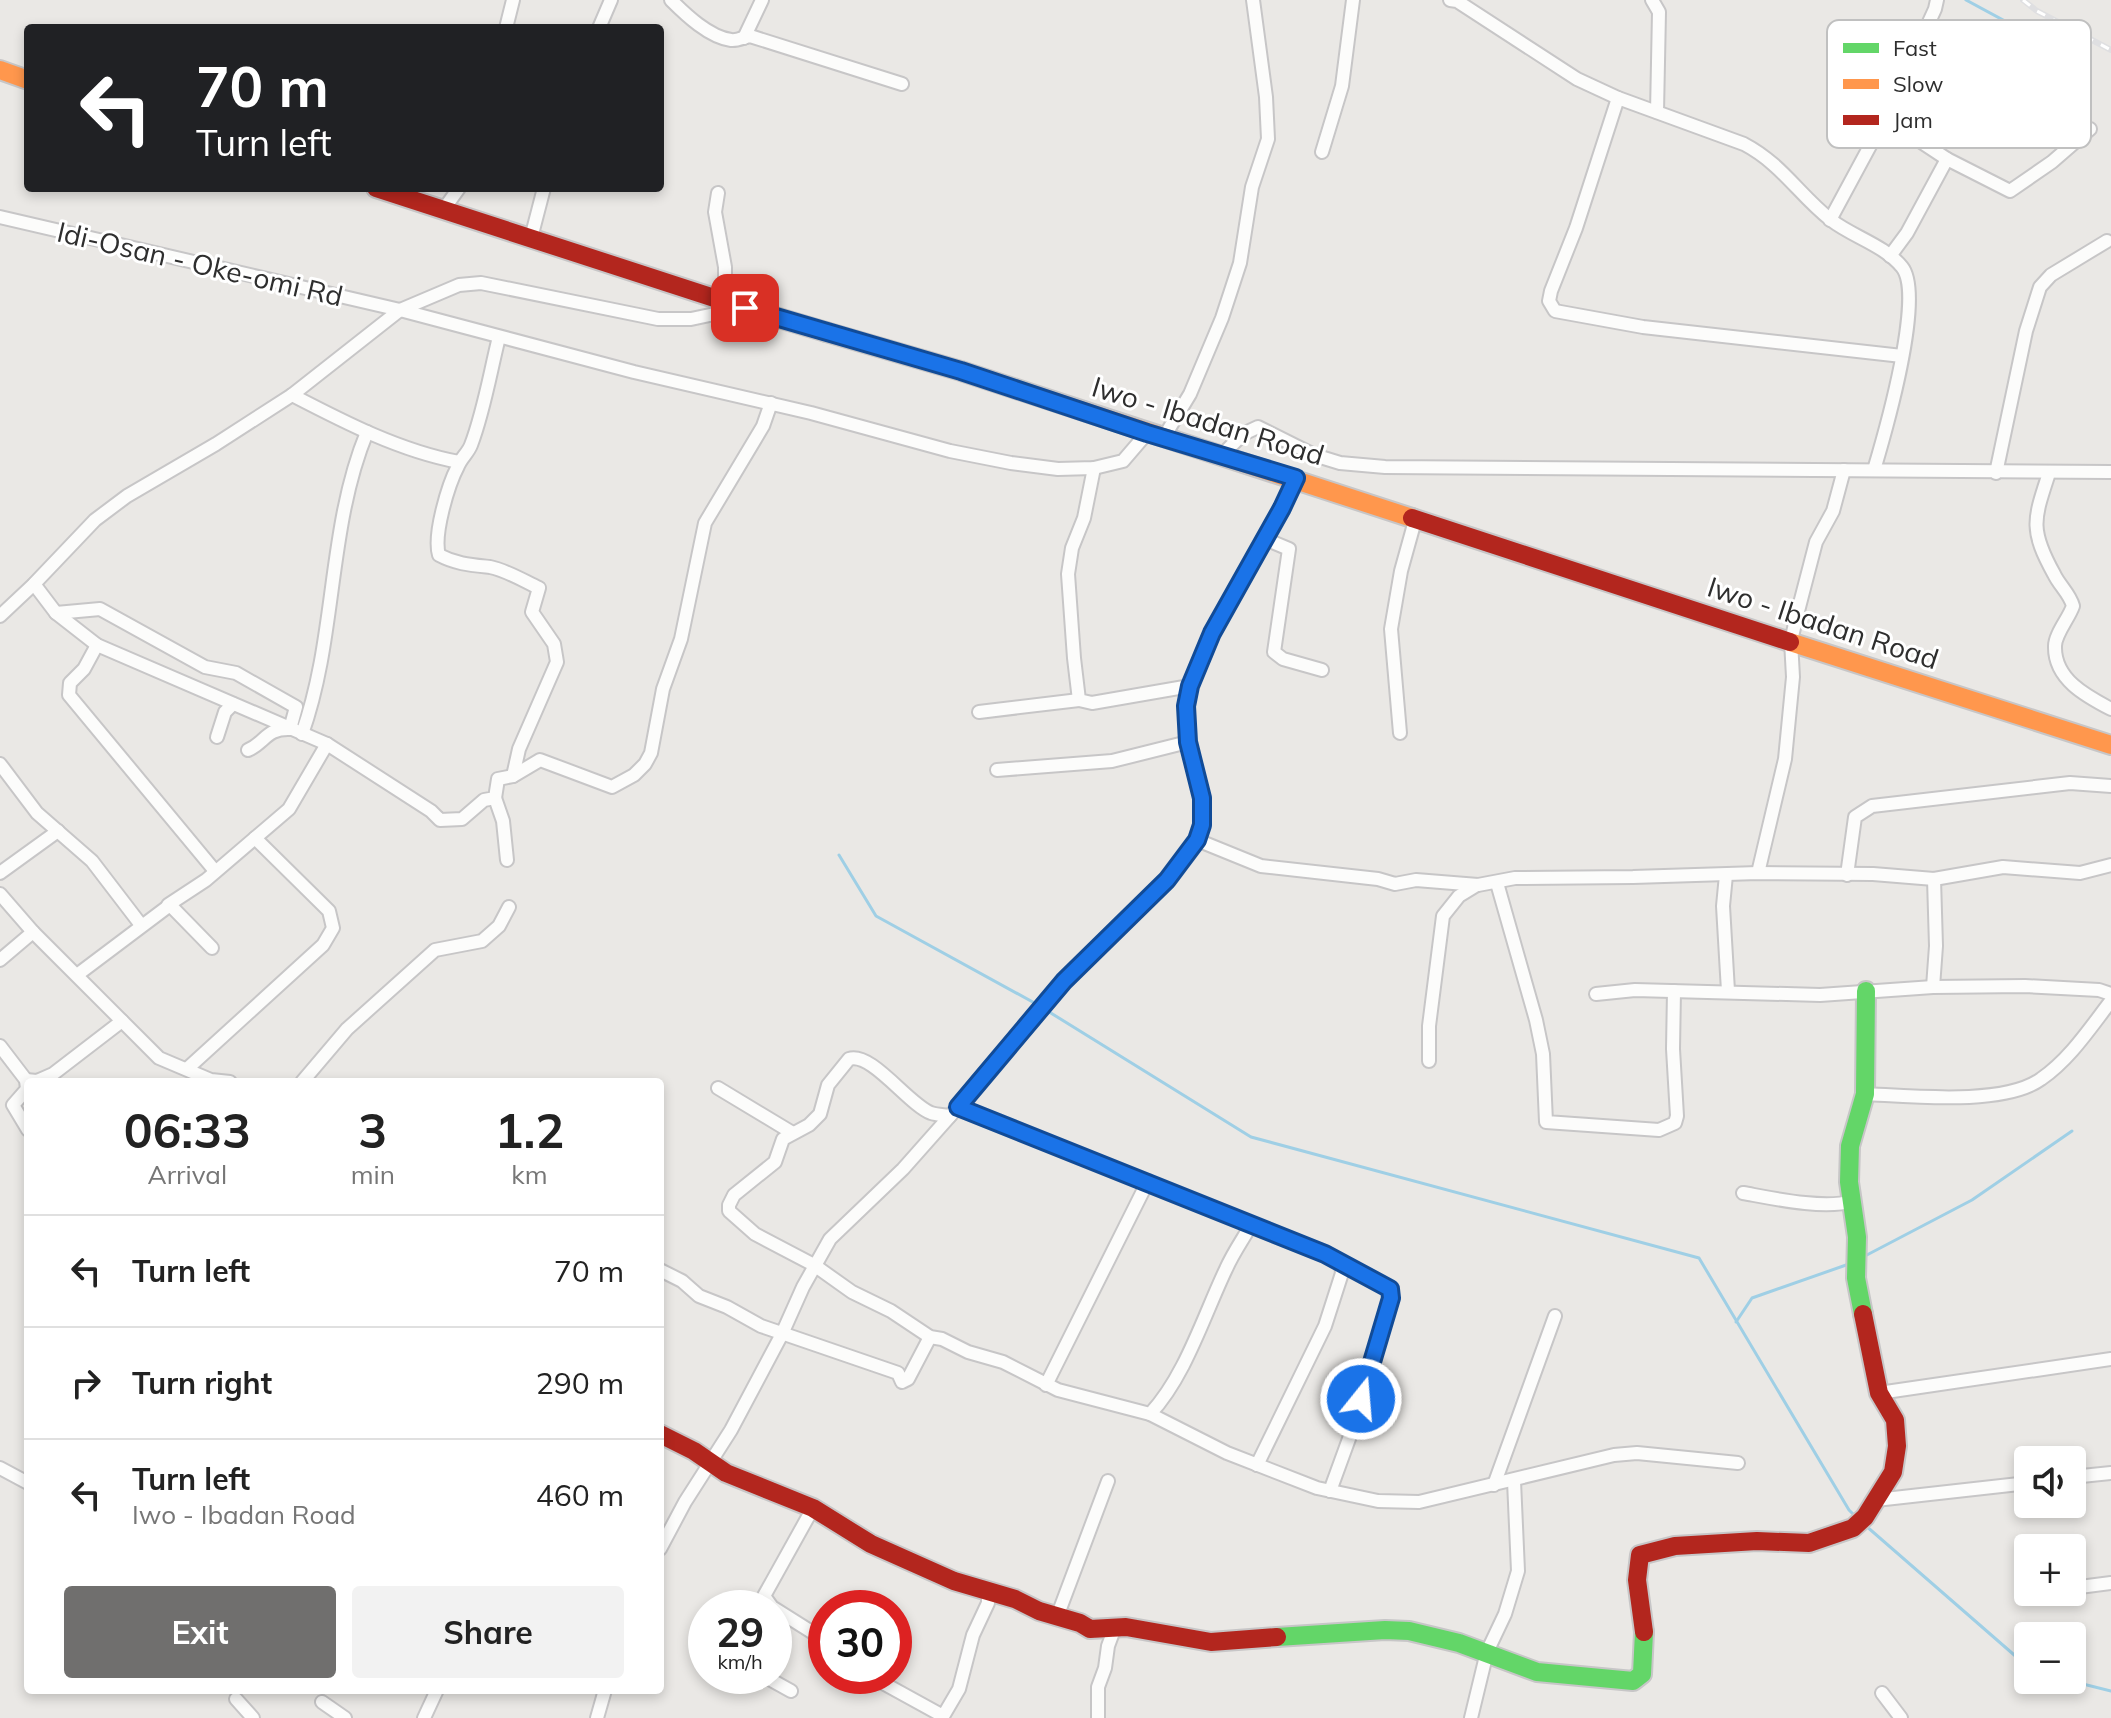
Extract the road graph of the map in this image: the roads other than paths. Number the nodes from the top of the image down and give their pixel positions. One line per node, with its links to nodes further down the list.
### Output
1 (513, 0): 11 (street)
2 (611, 0): 12 (street)
3 (671, 0): 13 (street)
4 (762, 0): 13 (street)
5 (1253, 0): 42 (street)
6 (1353, 0): 22 (street)
7 (1454, 0): 17 (street)
8 (1652, 0): 18 (street)
9 (1937, 0): 10 (street)
10 (1930, 20)
11 (507, 24)
12 (601, 24)
13 (744, 38): 16 (street)
14 (0, 70): 15 (street)
15 (24, 79)
16 (902, 84)
17 (1618, 98): 18 (street); 38 (street)
18 (1657, 112): 30 (street)
19 (1869, 148): 30 (street)
20 (1930, 148): 23 (street)
21 (2068, 148): 23 (street)
22 (1322, 152)
23 (1947, 159): 33 (street)
24 (389, 192): 28 (street, Iwo - Ibadan Road)
25 (456, 192): 28 (street)
26 (543, 192): 31 (street)
27 (718, 193): 34 (street)
28 (444, 209): 31 (street, Iwo - Ibadan Road)
29 (0, 217): 36 (street, Idi-Osan - Oke-omi Rd)
30 (1830, 220): 33 (street)
31 (531, 238): 34 (street, Iwo - Ibadan Road)
32 (2107, 241): 49 (street)
33 (1890, 256): 38 (street)
34 (725, 301): 35 (street, Iwo - Ibadan Road)
35 (745, 308): 36 (street); 42 (street, Iwo - Ibadan Road)
36 (400, 310): 37 (street, Idi-Osan - Oke-omi Rd); 39 (street)
37 (499, 337): 40 (street, Idi-Osan - Oke-omi Rd); 44 (street)
38 (1902, 356): 47 (street)
39 (292, 395): 41 (street); 54 (street)
40 (771, 403): 45 (street, Idi-Osan - Oke-omi Rd); 74 (street)
41 (367, 432): 44 (street); 65 (street)
42 (1156, 435): 43 (street, Iwo - Ibadan Road); 45 (street)
43 (1221, 456): 46 (street); 51 (street, Iwo - Ibadan Road)
44 (459, 462): 74 (street)
45 (1094, 468): 61 (street)
46 (1844, 470): 47 (street); 57 (street)
47 (1874, 470): 49 (street)
48 (2111, 472): 50 (street)
49 (1996, 473): 50 (street)
50 (2049, 473): 63 (street)
51 (1296, 478): 52 (street, Iwo - Ibadan Road); 53 (street)
52 (1416, 517): 57 (street, Iwo - Ibadan Road); 66 (street)
53 (1265, 539): 59 (street); 60 (street)
54 (34, 584): 55 (street); 56 (street)
55 (56, 613): 58 (street); 65 (street)
56 (0, 616)
57 (1791, 641): 70 (street, Iwo - Ibadan Road); 84 (street)
58 (97, 645): 62 (street); 82 (street)
59 (1322, 670)
60 (1190, 686): 61 (street); 68 (street)
61 (1079, 700): 64 (street)
62 (233, 704): 65 (street); 67 (street)
63 (2111, 709)
64 (979, 712)
65 (296, 731): 69 (street); 71 (street)
66 (1400, 733)
67 (217, 737)
68 (1188, 742): 73 (street); 79 (street)
69 (327, 744): 76 (street); 78 (street)
70 (2111, 745)
71 (248, 750)
72 (0, 764): 77 (street)
73 (997, 770)
74 (513, 776): 76 (street)
75 (2111, 786): 86 (street)
76 (495, 798): 80 (street)
77 (58, 831): 83 (street); 93 (street)
78 (255, 838): 82 (street); 108 (street)
79 (1197, 840): 89 (street); 116 (street)
80 (507, 860)
81 (2111, 865): 87 (street)
82 (215, 871): 91 (street)
83 (0, 873)
84 (1758, 873): 85 (street); 86 (street)
85 (1726, 875): 88 (street); 100 (street)
86 (1847, 875): 87 (street)
87 (1934, 879): 98 (street)
88 (1497, 883): 89 (street); 99 (street)
89 (1478, 885): 107 (street)
90 (0, 894): 94 (street)
91 (168, 905): 93 (street); 95 (street)
92 (509, 907): 112 (street)
93 (141, 925): 97 (street)
94 (33, 932): 96 (street); 97 (street)
95 (212, 948)
96 (0, 960)
97 (77, 975): 105 (street)
98 (1933, 987): 101 (street); 103 (street)
99 (1674, 991): 100 (street); 102 (street)
100 (1728, 991): 101 (street)
101 (1866, 991): 115 (street)
102 (1596, 994)
103 (2111, 994)
104 (2111, 1001): 115 (street)
105 (122, 1021): 108 (street); 110 (street)
106 (0, 1046): 109 (street)
107 (1429, 1061)
108 (188, 1068): 111 (street)
109 (24, 1078)
110 (44, 1078)
111 (205, 1078)
112 (305, 1078)
113 (718, 1088): 118 (street)
114 (24, 1092): 117 (street)
115 (1865, 1094): 121 (street)
116 (954, 1111): 118 (street); 119 (street); 124 (street)
117 (24, 1123)
118 (791, 1132): 124 (street)
119 (1148, 1181): 122 (street); 130 (street)
120 (1743, 1193): 121 (street)
121 (1852, 1201): 131 (street)
122 (1251, 1225): 123 (street); 132 (street)
123 (1341, 1264): 136 (street); 145 (street)
124 (814, 1265): 127 (street); 128 (street)
125 (664, 1272): 127 (street)
126 (1555, 1316): 143 (street)
127 (782, 1334): 128 (street); 134 (street)
128 (930, 1337): 130 (street)
129 (2111, 1359): 131 (street)
130 (1046, 1385): 132 (street)
131 (1879, 1393): 146 (street)
132 (1150, 1414): 136 (street)
133 (664, 1436): 134 (street)
134 (710, 1463): 147 (street); 148 (street)
135 (1738, 1463): 142 (street)
136 (1257, 1465): 145 (street)
137 (0, 1468): 140 (street)
138 (2111, 1473): 139 (street)
139 (2086, 1476)
140 (24, 1481)
141 (1108, 1481): 153 (street)
142 (1514, 1481): 143 (street); 155 (street)
143 (1494, 1485): 145 (street)
144 (2014, 1485): 146 (street)
145 (1330, 1491)
146 (1876, 1500): 155 (street)
147 (813, 1508): 151 (street); 152 (street)
148 (664, 1542)
149 (2111, 1583): 150 (street)
150 (2086, 1586)
151 (766, 1590)
152 (988, 1592): 153 (street); 162 (street)
153 (1057, 1617): 154 (street)
154 (1115, 1627): 155 (street); 167 (street)
155 (1487, 1652): 168 (street)
156 (1882, 1693): 169 (street)
157 (435, 1694): 165 (street)
158 (604, 1694): 166 (street)
159 (902, 1694): 162 (street)
160 (236, 1699): 163 (street)
161 (322, 1702): 164 (street)
162 (942, 1717)
163 (253, 1718)
164 (345, 1718)
165 (424, 1718)
166 (597, 1718)
167 (1098, 1718)
168 (1471, 1718)
169 (1901, 1718)

